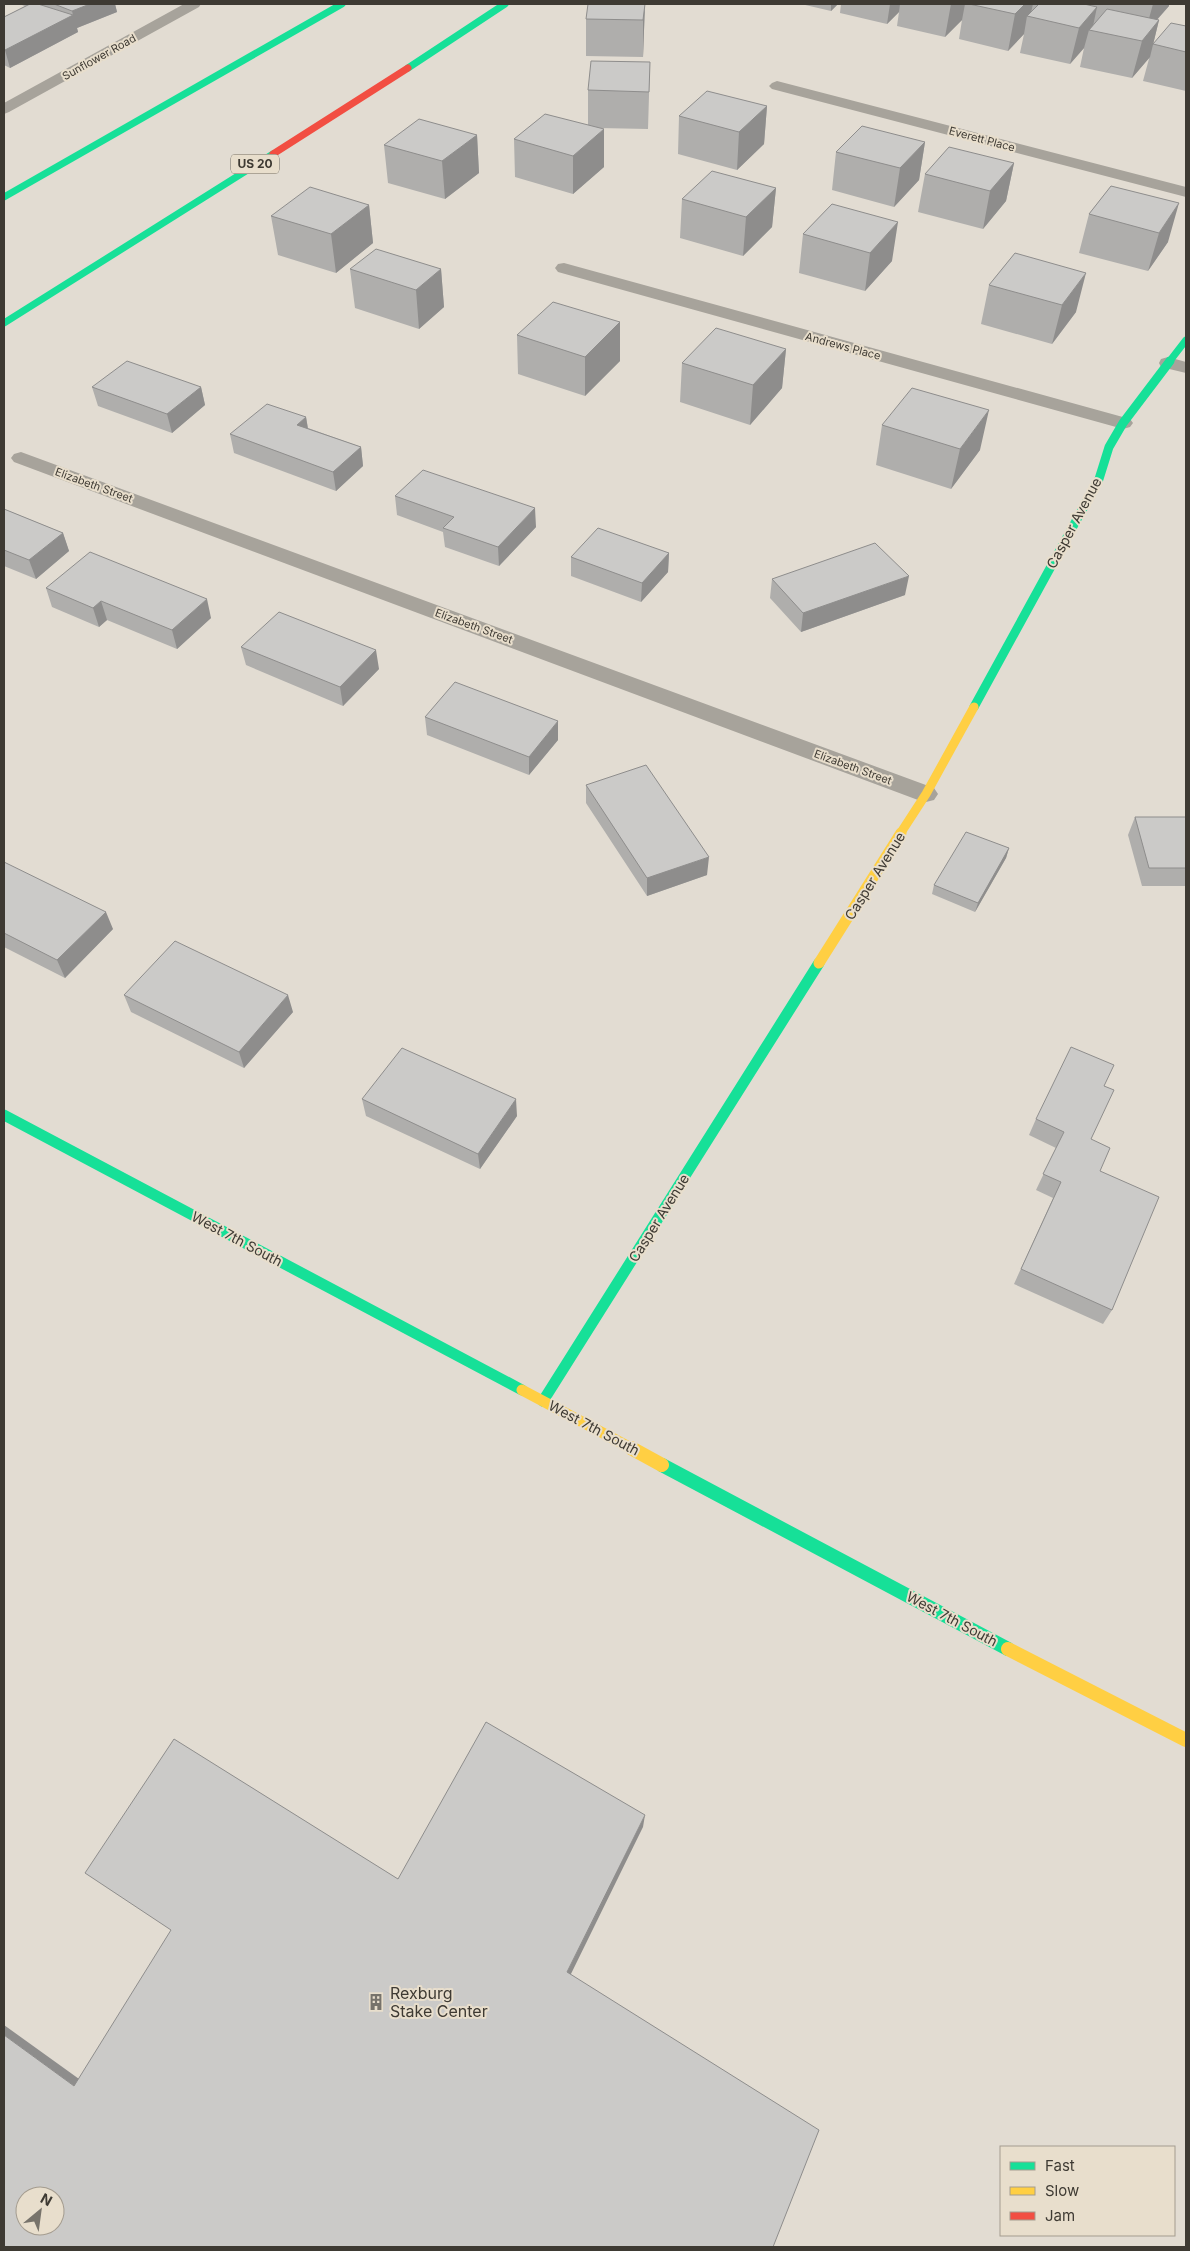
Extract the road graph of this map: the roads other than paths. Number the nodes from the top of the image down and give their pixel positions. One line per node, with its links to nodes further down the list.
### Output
1 (194, 4): 5 (street, Sunflower Road)
2 (342, 4): 7 (main road)
3 (505, 4): 9 (main road, US 20)
4 (777, 86): 6 (street, Everett Place)
5 (4, 109)
6 (1186, 192)
7 (4, 197)
8 (564, 268): 13 (street, Andrews Place)
9 (4, 322)
10 (1186, 340): 11 (main road, Casper Avenue)
11 (1168, 363): 12 (street); 13 (main road, Casper Avenue)
12 (1186, 368)
13 (1123, 423): 15 (main road, Casper Avenue)
14 (21, 458): 15 (street, Elizabeth Street)
15 (926, 794): 17 (main road, Casper Avenue)
16 (4, 1115): 17 (main road, West 7th South)
17 (543, 1401): 18 (main road, West 7th South)
18 (1186, 1740)

